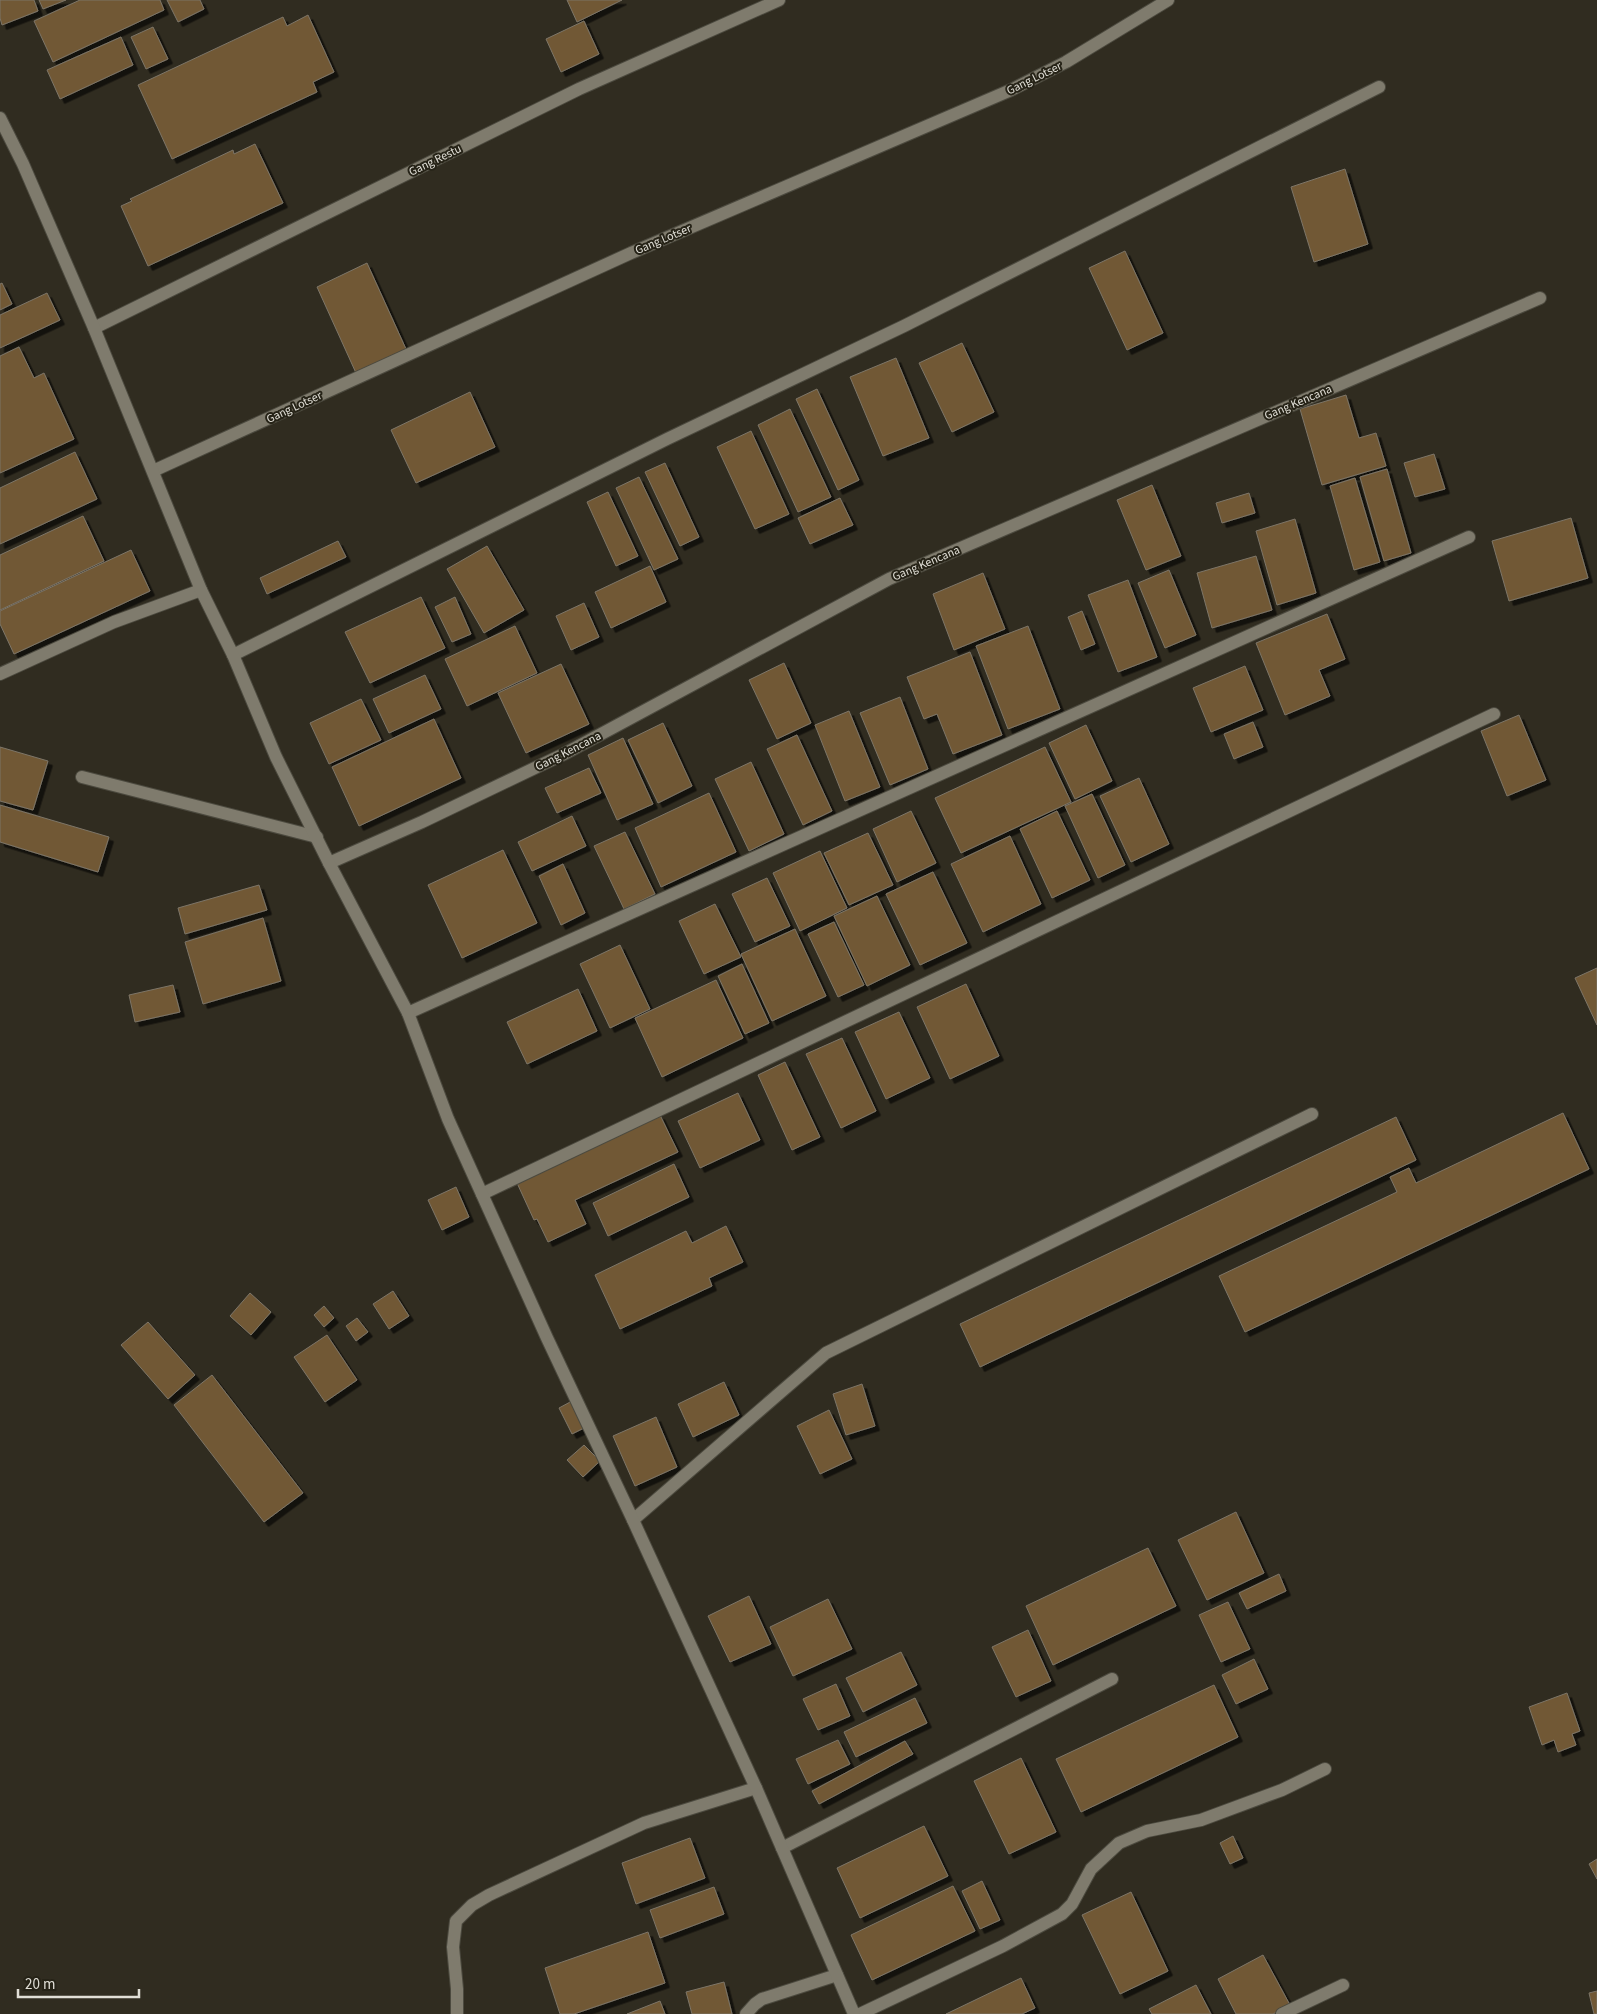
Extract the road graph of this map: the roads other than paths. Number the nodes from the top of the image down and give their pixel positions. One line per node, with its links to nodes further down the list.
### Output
1 (779, 0): 6 (street, Gang Restu)
2 (1168, 0): 7 (street, Gang Lotser)
3 (1378, 87): 10 (street)
4 (0, 118): 6 (street)
5 (1540, 298): 15 (street, Gang Kencana)
6 (94, 328): 7 (street)
7 (153, 471): 9 (street)
8 (1469, 537): 16 (street)
9 (201, 590): 10 (street); 11 (street)
10 (233, 655): 14 (street)
11 (0, 674)
12 (1494, 714): 18 (street)
13 (82, 777): 14 (street)
14 (317, 837): 15 (street)
15 (329, 863): 16 (street)
16 (408, 1013): 18 (street)
17 (1312, 1114): 19 (street)
18 (482, 1194): 19 (street)
19 (633, 1520): 22 (street)
20 (1112, 1679): 23 (street)
21 (1325, 1769): 29 (street)
22 (756, 1788): 23 (street); 26 (street)
23 (782, 1848): 24 (street)
24 (837, 1975): 27 (street); 28 (street)
25 (1343, 1985): 30 (street)
26 (456, 2014)
27 (746, 2014)
28 (854, 2014)
29 (860, 2014)
30 (1282, 2014)

